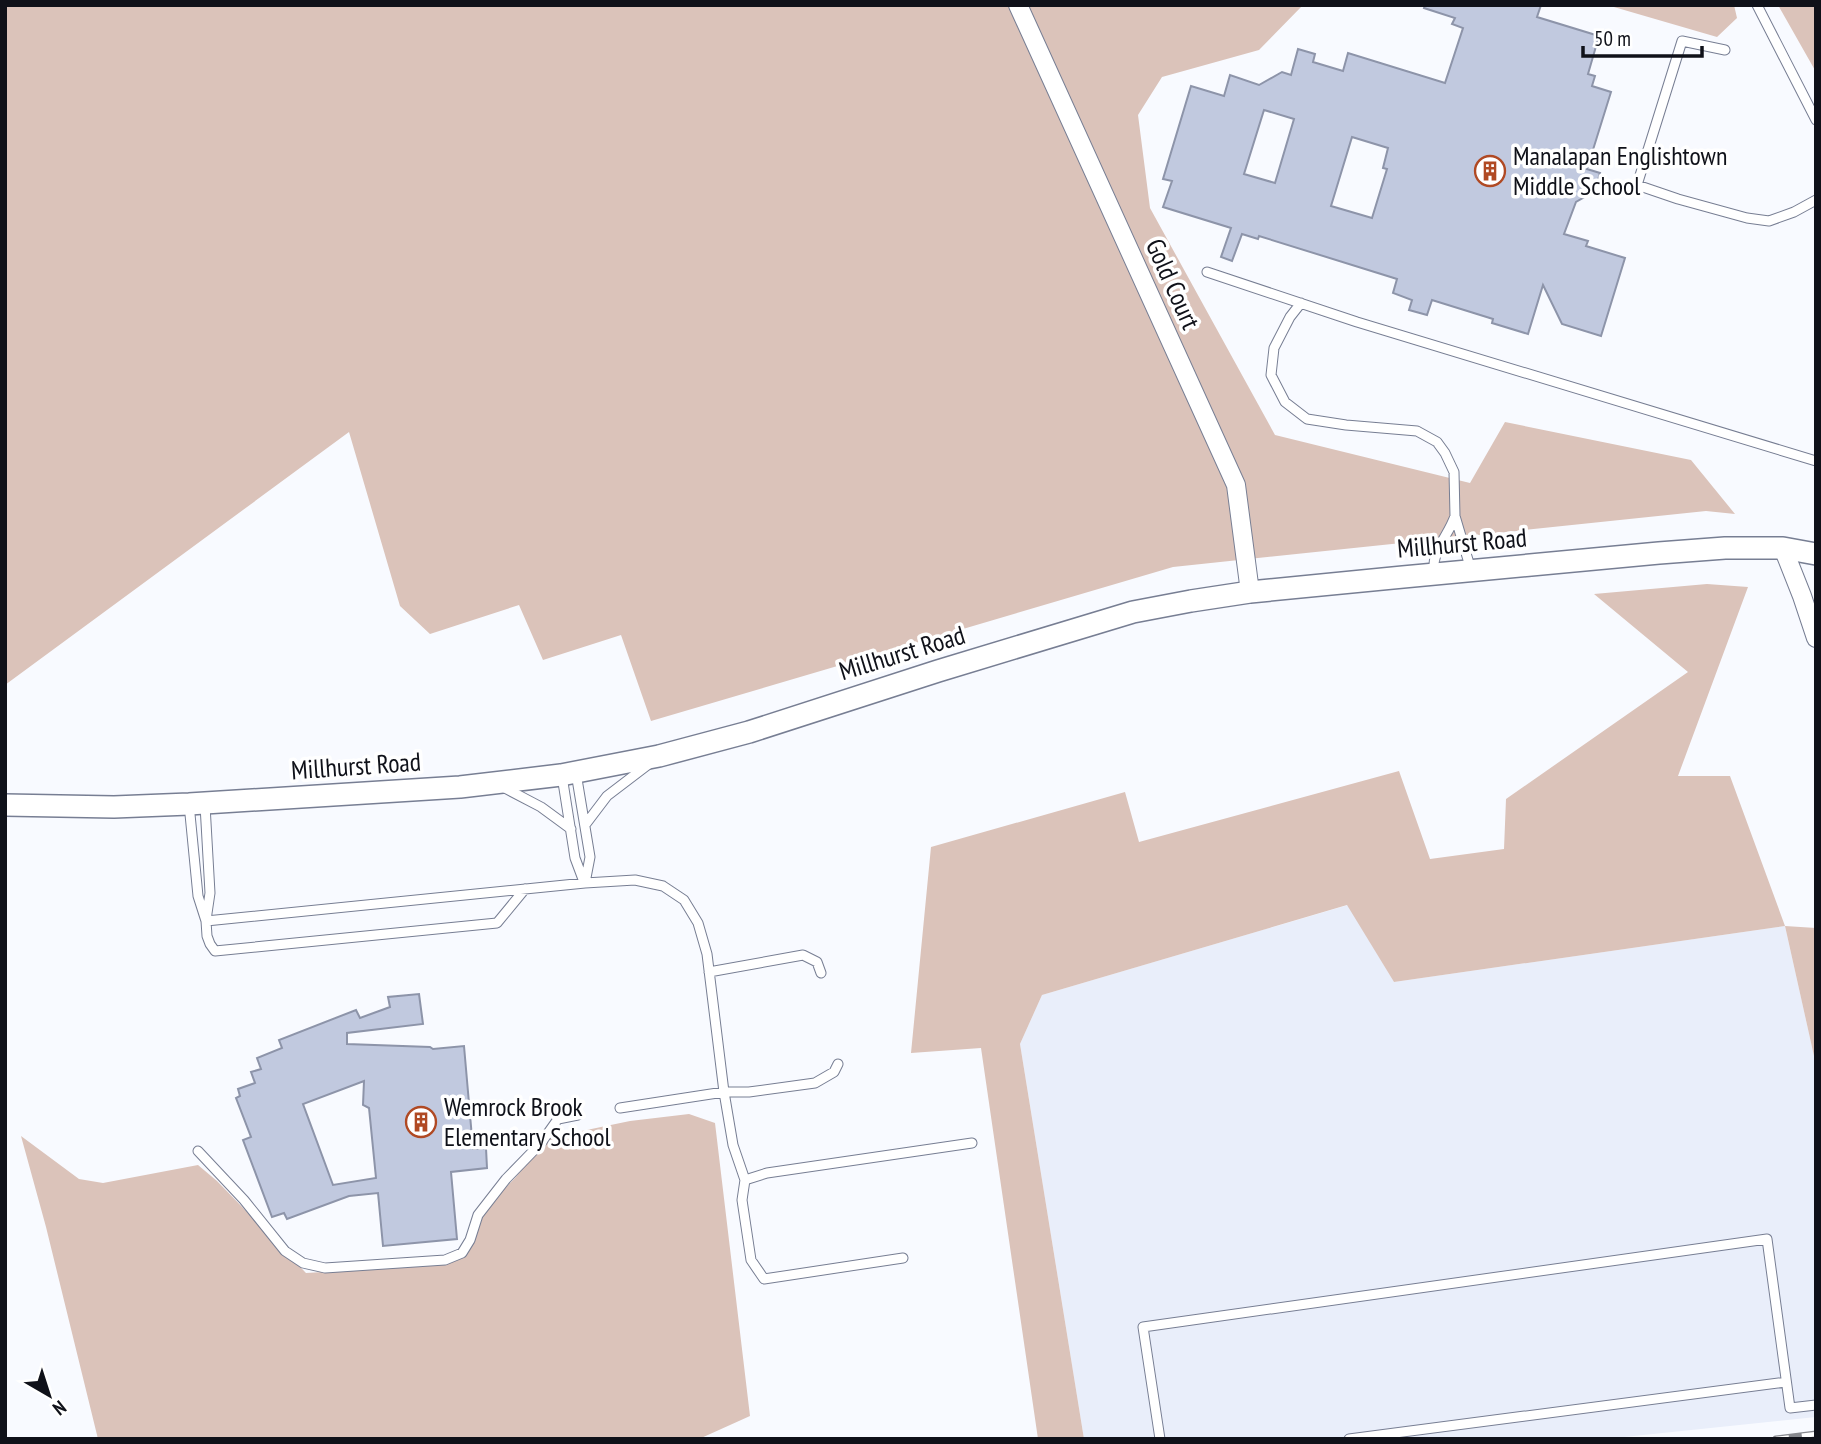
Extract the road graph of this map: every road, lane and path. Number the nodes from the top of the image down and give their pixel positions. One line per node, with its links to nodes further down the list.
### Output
1 (1018, 5): 14 (street, Gold Court)
2 (1757, 5): 4 (lane)
3 (1725, 50): 5 (lane)
4 (1816, 120)
5 (1816, 200)
6 (1207, 272): 7 (lane)
7 (1301, 303): 8 (lane); 9 (lane)
8 (1816, 461)
9 (1455, 516): 12 (lane); 13 (lane)
10 (1783, 548): 11 (street, Millhurst Road); 12 (street, Millhurst Road); 15 (street)
11 (1816, 554)
12 (1471, 570): 13 (street, Millhurst Road)
13 (1434, 574): 14 (street, Millhurst Road)
14 (1250, 592): 16 (street, Millhurst Road)
15 (1816, 637)
16 (659, 756): 17 (street, Millhurst Road); 21 (lane)
17 (569, 774): 18 (street, Millhurst Road); 21 (lane); 22 (lane)
18 (496, 783): 19 (street, Millhurst Road); 22 (lane)
19 (197, 804): 20 (street, Millhurst Road); 25 (lane); 25 (lane)
20 (5, 805)
21 (585, 825): 23 (lane)
22 (571, 829): 23 (lane)
23 (585, 883): 24 (lane); 26 (lane)
24 (525, 889): 25 (lane); 25 (lane)
25 (206, 921)
26 (709, 972): 27 (lane); 29 (lane)
27 (821, 973)
28 (838, 1063): 29 (lane)
29 (724, 1092): 30 (lane); 34 (lane)
30 (620, 1108)
31 (578, 1115): 33 (lane)
32 (972, 1143): 34 (lane)
33 (198, 1151)
34 (746, 1180): 35 (lane)
35 (903, 1258)
36 (1786, 1382): 37 (lane); 38 (lane); 39 (lane)
37 (1816, 1405)
38 (1160, 1439)
39 (1349, 1439)

